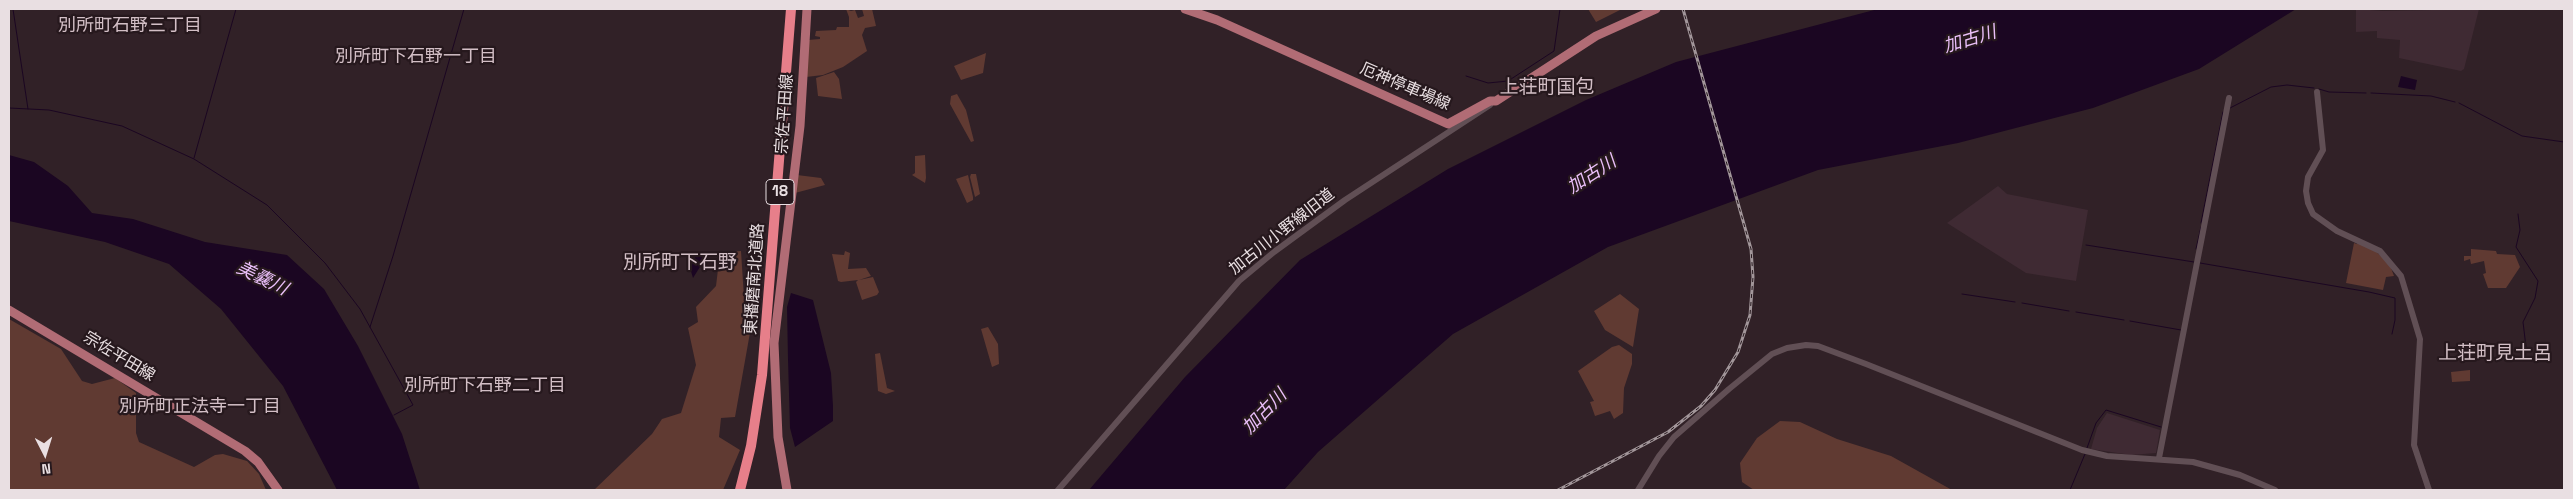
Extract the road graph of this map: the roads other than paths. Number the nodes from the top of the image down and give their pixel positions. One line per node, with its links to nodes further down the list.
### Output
1 (792, 9): 9 (highway, 東播磨南北道路 / 18)
2 (807, 9): 14 (main road, 宗佐平田線)
3 (1185, 9): 7 (main road, 厄神停車場線)
4 (1656, 9): 7 (main road, 厄神停車場線)
5 (2317, 92): 18 (street)
6 (2228, 98): 10 (street)
7 (1496, 101): 15 (street, 加古川小野線旧道)
8 (9, 310): 11 (main road, 宗佐平田線)
9 (764, 376): 12 (highway, 東播磨南北道路 / 18); 13 (highway, 東播磨南北道路 / 18)
10 (2159, 458): 16 (street); 17 (street)
11 (278, 490)
12 (740, 490)
13 (744, 490)
14 (787, 490)
15 (1058, 490)
16 (1638, 490)
17 (2276, 490)
18 (2429, 490)

